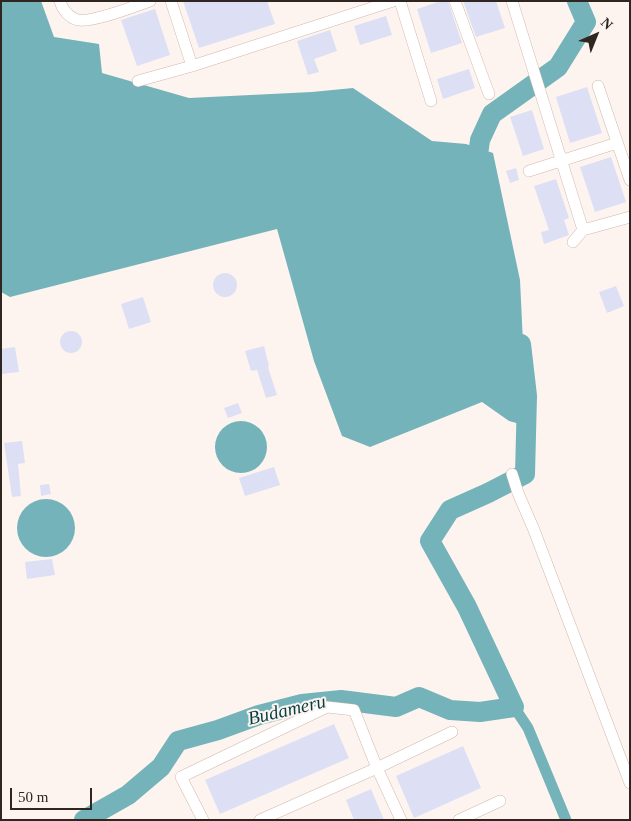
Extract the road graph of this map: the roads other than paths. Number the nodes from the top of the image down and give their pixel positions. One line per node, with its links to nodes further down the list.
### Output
1 (60, 1): 2 (street)
2 (150, 1)
3 (170, 1): 8 (street)
4 (393, 1): 8 (street)
5 (400, 1): 12 (street)
6 (455, 1): 11 (street)
7 (512, 1): 14 (street)
8 (192, 66): 9 (street)
9 (138, 81)
10 (598, 86): 13 (street)
11 (489, 94)
12 (431, 101)
13 (617, 144): 14 (street); 16 (street)
14 (562, 161): 15 (street); 18 (street)
15 (529, 171)
16 (630, 180)
17 (630, 217): 18 (street)
18 (583, 230): 19 (street)
19 (573, 242)
20 (512, 474): 23 (street)
21 (452, 732): 22 (street)
22 (377, 768): 25 (street); 26 (street); 27 (street)
23 (630, 783)
24 (500, 801): 28 (street)
25 (203, 820)
26 (260, 820)
27 (401, 820)
28 (459, 820)

